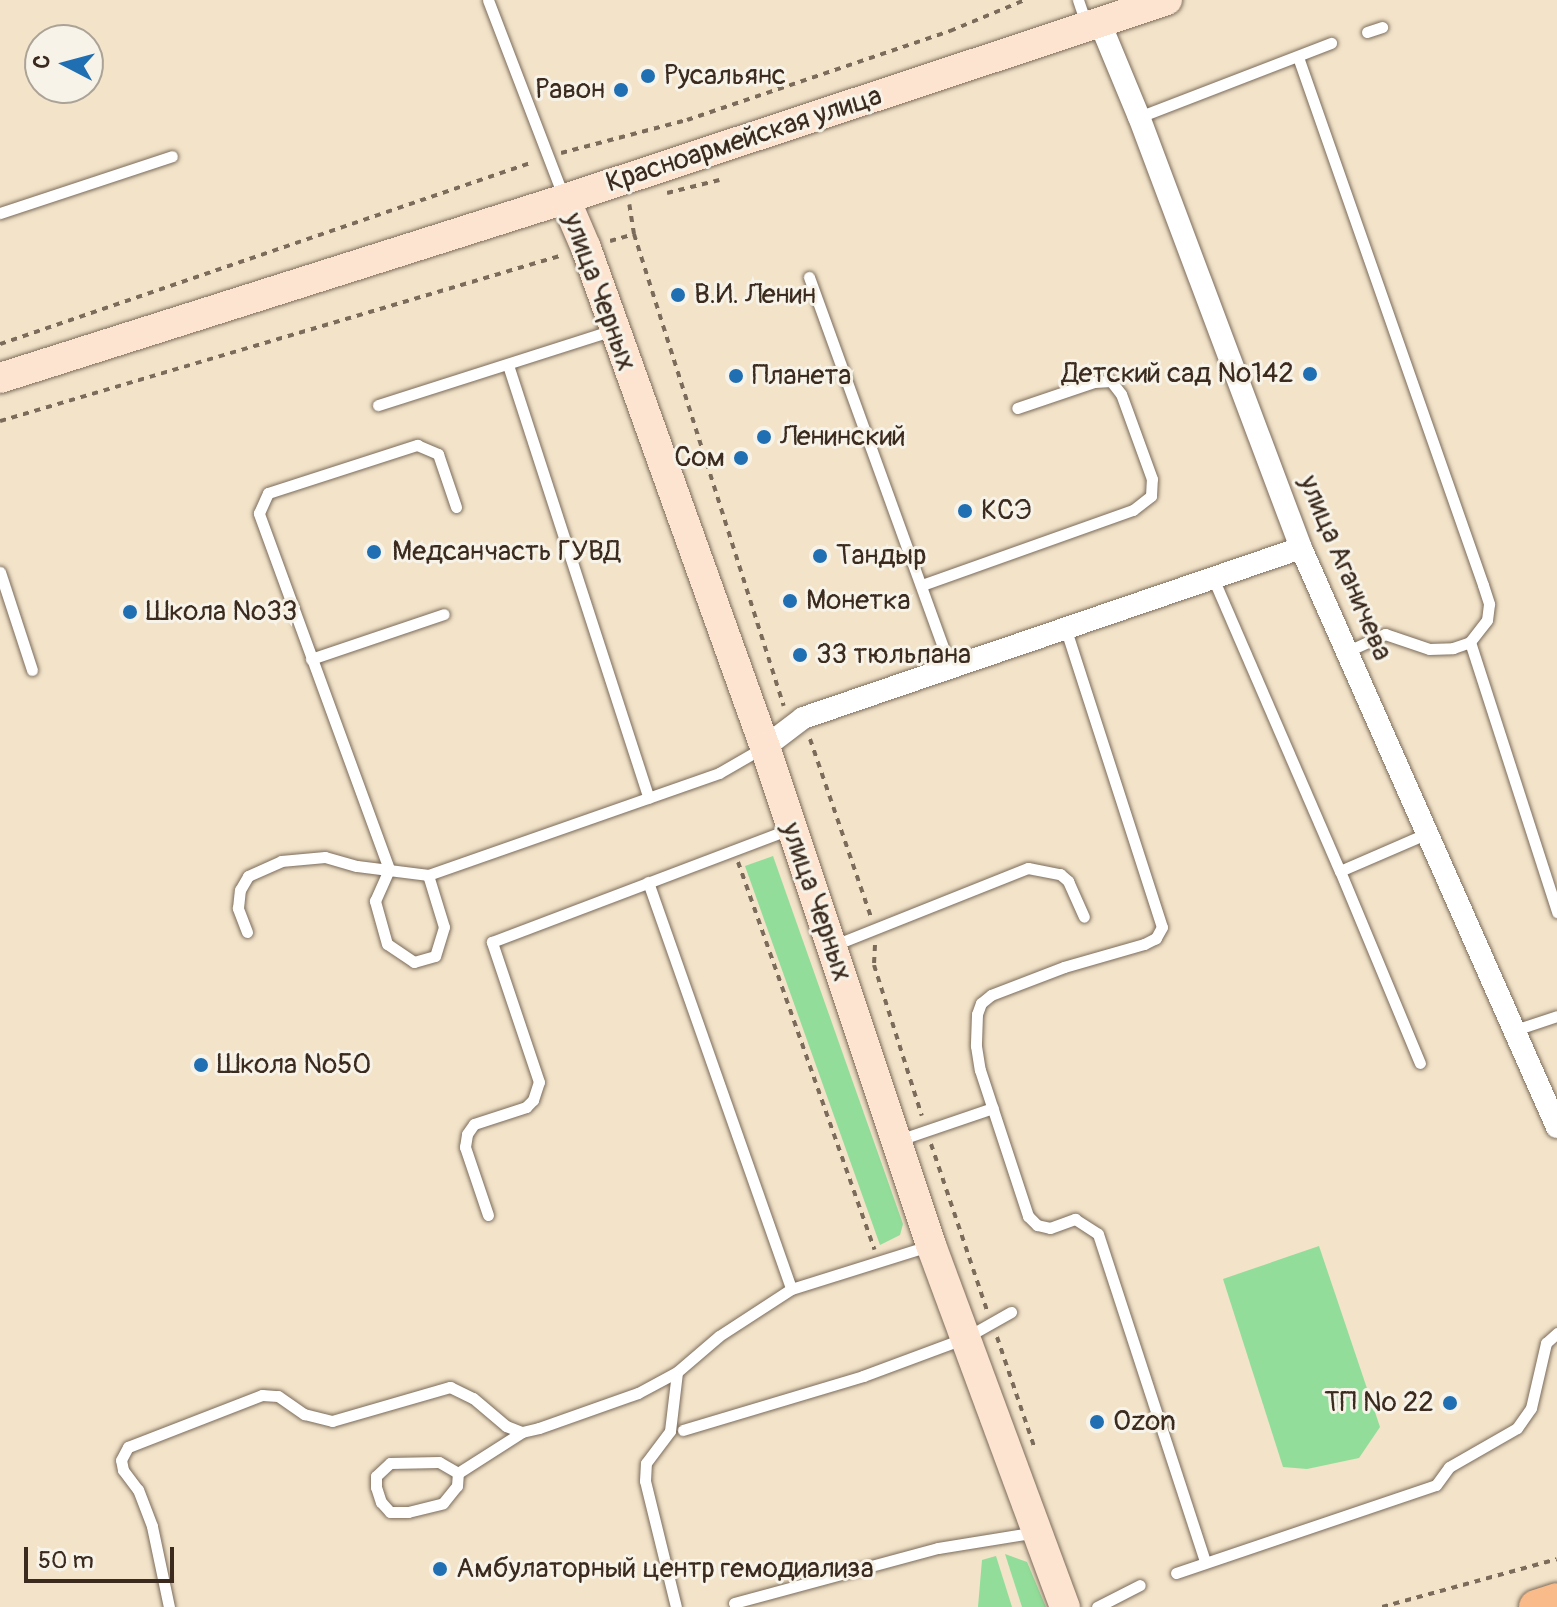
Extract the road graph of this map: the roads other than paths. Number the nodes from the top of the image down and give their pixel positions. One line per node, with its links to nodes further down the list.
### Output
1 (488, 0): 10 (lane)
2 (1167, 0): 3 (street, Красноармейская улица)
3 (1089, 17): 8 (street, улица Аганичева); 10 (street, Красноармейская улица)
4 (1382, 27): 5 (lane)
5 (1367, 32)
6 (1331, 43): 7 (lane)
7 (1298, 57): 8 (lane); 25 (lane)
8 (1139, 117): 19 (street, улица Аганичева)
9 (172, 156): 11 (lane)
10 (565, 199): 13 (street, улица Черных); 15 (street, Красноармейская улица)
11 (0, 213)
12 (809, 277): 22 (lane)
13 (613, 330): 14 (lane); 30 (street, улица Черных)
14 (508, 365): 16 (lane); 31 (lane)
15 (0, 378)
16 (378, 405)
17 (1017, 408): 22 (lane)
18 (456, 507): 27 (lane)
19 (1301, 548): 21 (street); 26 (street, улица Аганичева)
20 (0, 572): 29 (lane)
21 (1213, 578): 24 (street); 35 (lane)
22 (922, 585): 28 (lane)
23 (444, 614): 27 (lane)
24 (1066, 630): 28 (street); 45 (lane)
25 (1470, 642): 26 (lane); 38 (lane)
26 (1346, 652): 33 (street, улица Аганичева)
27 (311, 659): 34 (lane)
28 (950, 666): 30 (street)
29 (32, 670)
30 (765, 747): 31 (lane); 32 (street, улица Черных)
31 (649, 798): 36 (lane)
32 (791, 829): 37 (lane); 41 (street, улица Черных)
33 (1428, 833): 35 (lane); 43 (street, улица Аганичева)
34 (389, 869): 36 (lane); 36 (lane); 40 (lane)
35 (1340, 871): 44 (lane)
36 (428, 875)
37 (648, 882): 48 (lane); 50 (lane)
38 (1557, 912)
39 (1084, 917): 41 (lane)
40 (247, 932)
41 (831, 946): 47 (street, улица Черных)
42 (1557, 1016): 43 (lane)
43 (1515, 1030): 46 (street, улица Аганичева)
44 (1420, 1063)
45 (993, 1108): 47 (lane); 59 (lane)
46 (1557, 1127)
47 (895, 1141): 49 (street, улица Черных)
48 (488, 1215)
49 (931, 1245): 50 (lane); 53 (street, улица Черных)
50 (791, 1289): 54 (lane)
51 (1011, 1312): 53 (lane)
52 (1557, 1333): 59 (lane)
53 (965, 1338): 55 (lane); 58 (street, улица Черных)
54 (677, 1372): 56 (lane); 65 (lane)
55 (683, 1430)
56 (522, 1432): 57 (lane); 64 (lane)
57 (458, 1473): 57 (lane)
58 (1037, 1532): 63 (lane); 66 (street, улица Черных)
59 (1205, 1562): 60 (lane)
60 (1176, 1573)
61 (1140, 1585): 67 (lane)
62 (1557, 1600): 68 (main road)
63 (734, 1603)
64 (169, 1607)
65 (676, 1607)
66 (1065, 1607)
67 (1097, 1607)
68 (1536, 1607)

